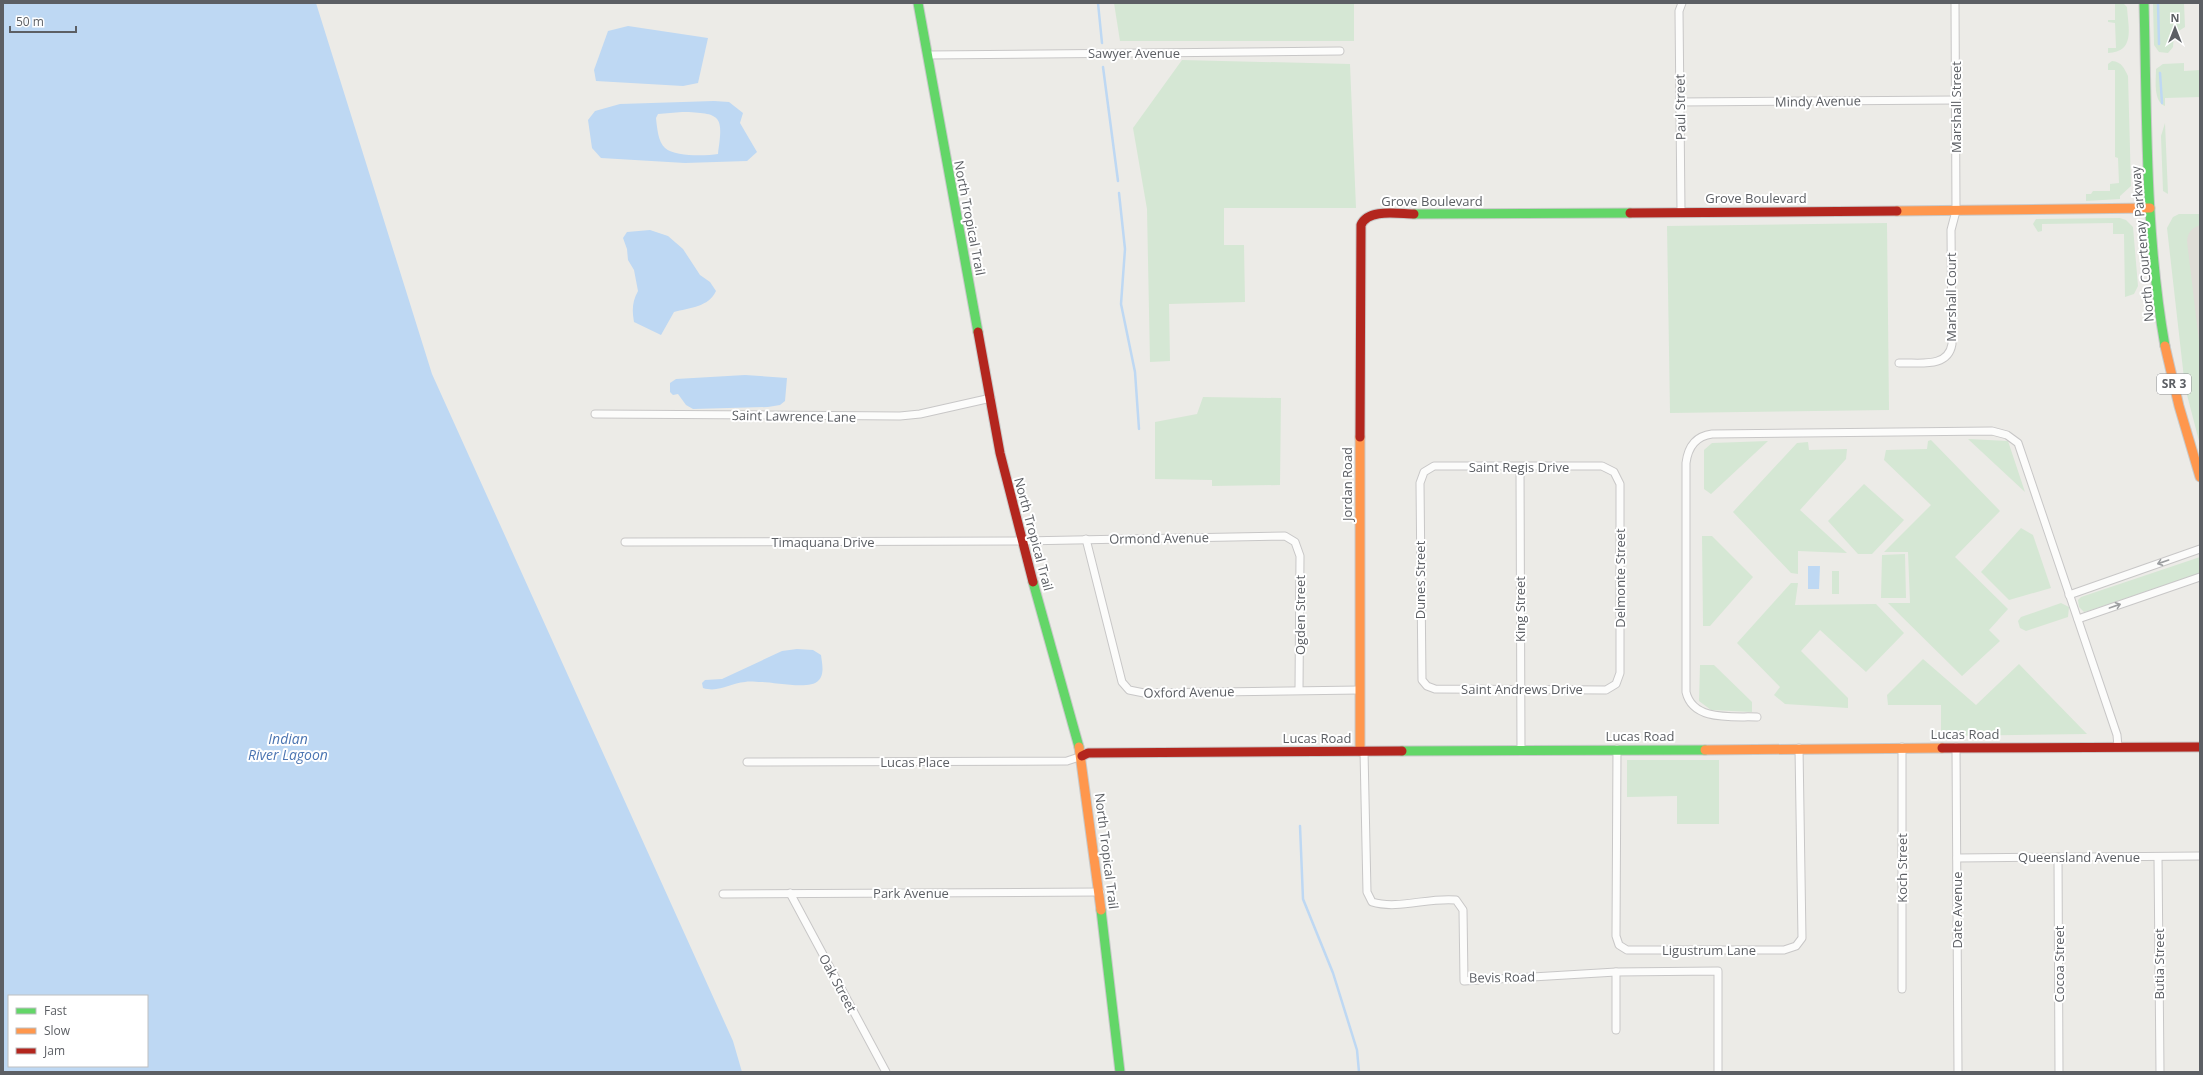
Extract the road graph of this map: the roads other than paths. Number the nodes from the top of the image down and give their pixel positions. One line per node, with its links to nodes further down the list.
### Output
1 (918, 3): 6 (street, North Tropical Trail)
2 (1682, 3): 8 (street, Paul Street)
3 (1955, 3): 7 (street, Marshall Street)
4 (2144, 3): 9 (street, North Courtenay Parkway / SR 3)
5 (1340, 51): 6 (street, Sawyer Avenue)
6 (928, 55): 14 (street, North Tropical Trail)
7 (1956, 100): 8 (street, Mindy Avenue); 11 (street, Marshall Street)
8 (1680, 102): 10 (street, Paul Street)
9 (2150, 208): 11 (street, Grove Boulevard); 19 (street, North Courtenay Parkway / SR 3)
10 (1681, 211): 11 (street, Grove Boulevard); 12 (street, Grove Boulevard)
11 (1956, 211): 13 (street, Marshall Court)
12 (1364, 218): 32 (street, Jordan Road)
13 (1899, 363)
14 (991, 398): 15 (street, Saint Lawrence Lane); 21 (street, North Tropical Trail)
15 (595, 414)
16 (1520, 467): 17 (street, Saint Regis Drive); 18 (street, Saint Regis Drive); 30 (street, King Street)
17 (1424, 472): 29 (street, Dunes Street)
18 (1614, 472): 28 (street, Delmonte Street)
19 (2200, 477)
20 (1086, 539): 21 (street, Ormond Avenue); 23 (street, Ormond Avenue); 31 (street, Oxford Avenue)
21 (1022, 541): 22 (street, Timaquana Drive); 42 (street, North Tropical Trail)
22 (625, 542)
23 (1295, 542): 31 (street, Ogden Street)
24 (2200, 549): 26 (street, one-way to 26)
25 (2200, 578): 27 (street, one-way to 25)
26 (2069, 596): 27 (street); 33 (street)
27 (2078, 619): 36 (street)
28 (1616, 684): 30 (street, Saint Andrews Drive)
29 (1427, 686): 30 (street, Saint Andrews Drive)
30 (1521, 689): 40 (street, King Street)
31 (1300, 690): 32 (street, Oxford Avenue)
32 (1360, 690): 41 (street, Jordan Road)
33 (1757, 717)
34 (1902, 747): 35 (street, Lucas Road); 38 (street, Lucas Road); 52 (street, Koch Street)
35 (1956, 747): 36 (street, Lucas Road); 47 (street, Date Avenue)
36 (2118, 747): 37 (street, Lucas Road)
37 (2200, 747)
38 (1799, 748): 39 (street, Lucas Road); 39 (street, Ligustrum Lane)
39 (1618, 749): 40 (street, Lucas Road)
40 (1522, 750): 41 (street, Lucas Road)
41 (1362, 751): 42 (street, Lucas Road); 51 (street, Bevis Road)
42 (1082, 756): 43 (street, Lucas Place); 48 (street, North Tropical Trail)
43 (746, 762)
44 (2200, 856): 46 (street, Queensland Avenue)
45 (2058, 857): 46 (street, Queensland Avenue); 47 (street, Queensland Avenue); 58 (street, Cocoa Street)
46 (2158, 857): 59 (street, Butia Street)
47 (1958, 858): 57 (street, Date Avenue)
48 (1100, 892): 50 (street, Park Avenue); 55 (street, North Tropical Trail)
49 (723, 894): 50 (street, Park Avenue)
50 (790, 894): 54 (street, Oak Street)
51 (1616, 972): 53 (street); 56 (street, Bevis Road)
52 (1902, 989)
53 (1616, 1030)
54 (886, 1072)
55 (1120, 1072)
56 (1718, 1072)
57 (1958, 1072)
58 (2060, 1072)
59 (2160, 1072)

